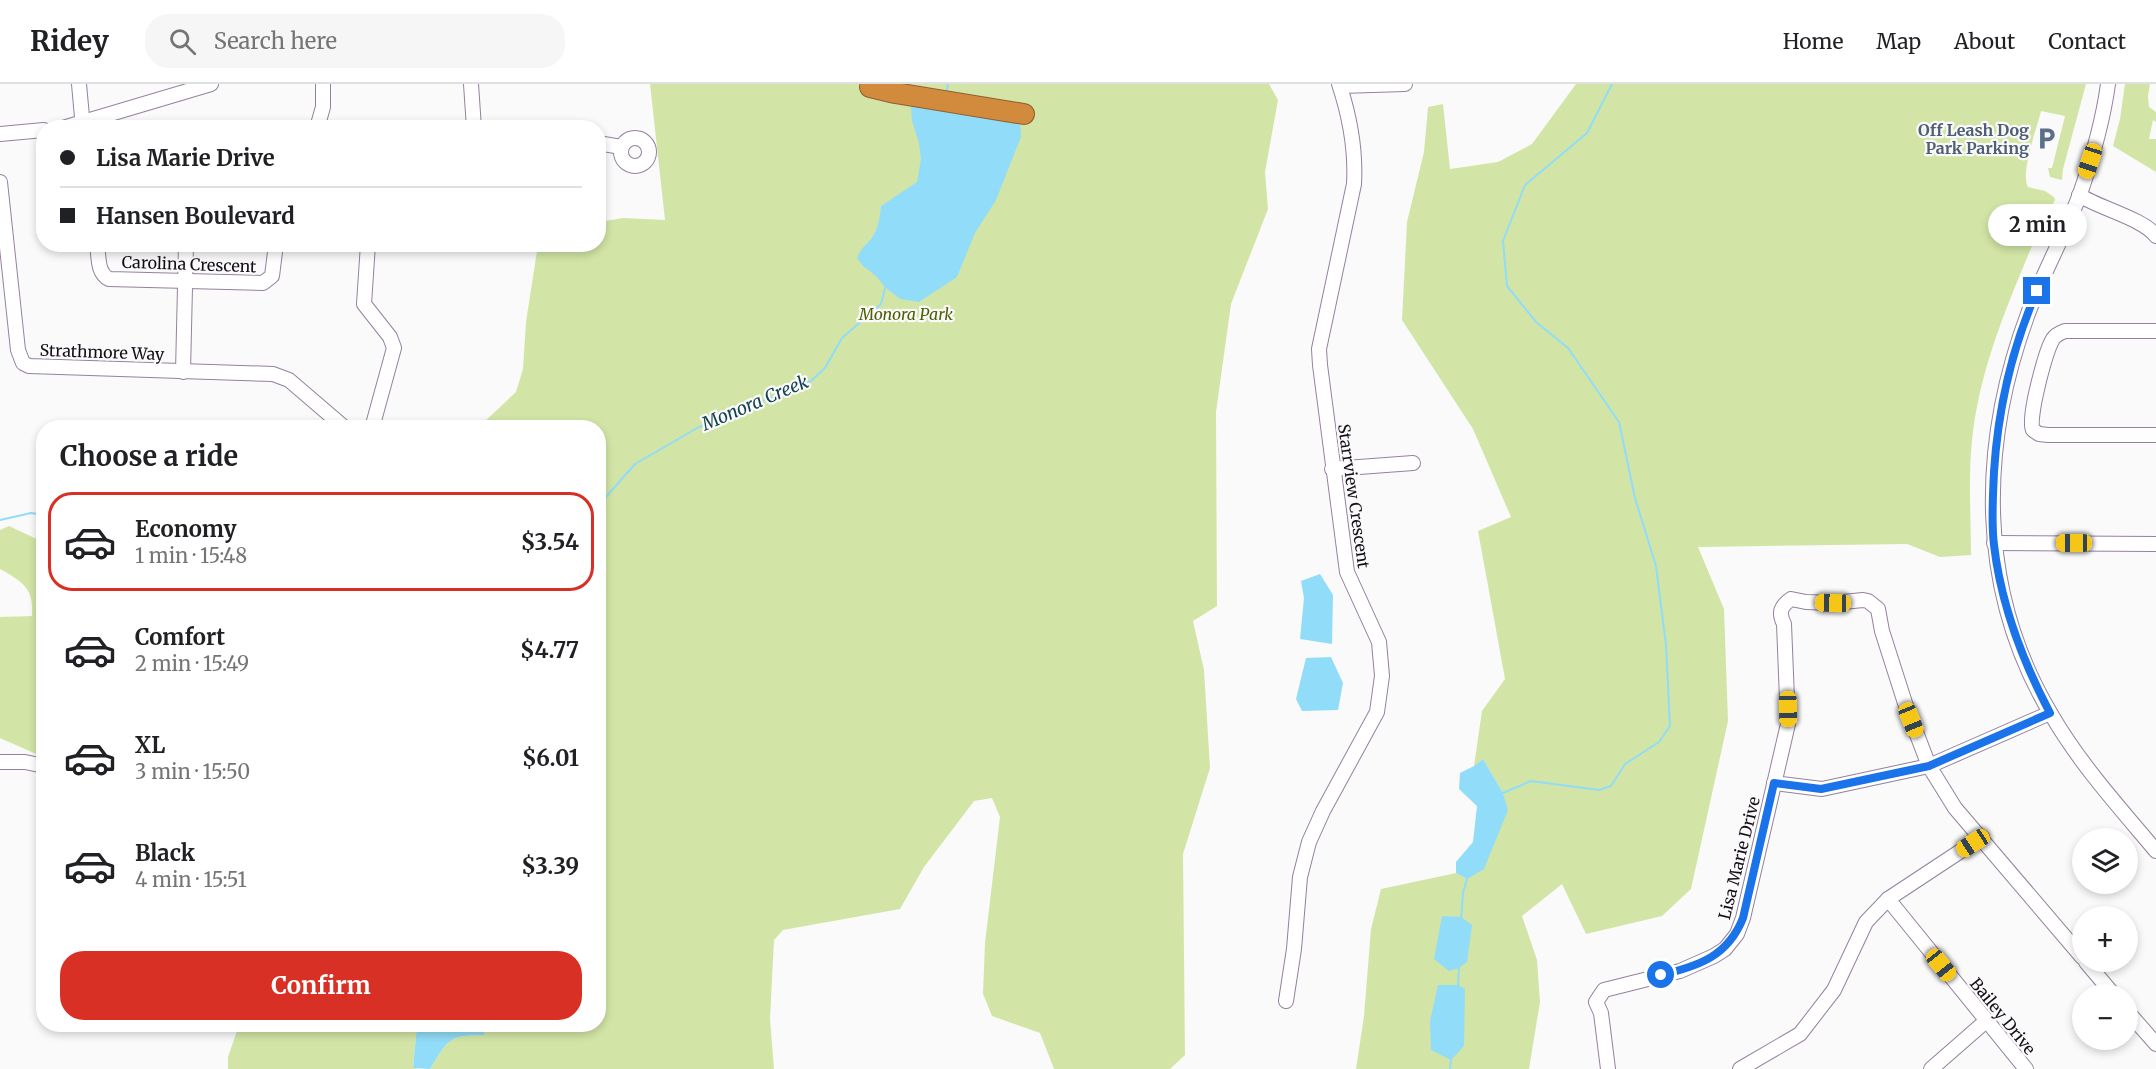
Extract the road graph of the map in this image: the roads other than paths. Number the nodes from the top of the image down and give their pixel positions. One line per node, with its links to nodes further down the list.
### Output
1 (79, 84): 10 (street)
2 (211, 84): 11 (street)
3 (322, 84): 12 (street)
4 (471, 84): 13 (street)
5 (1406, 84): 7 (street)
6 (2108, 84): 19 (street)
7 (1339, 85): 32 (street, Starrview Crescent)
8 (870, 87): 9 (highway)
9 (1024, 114)
10 (83, 120)
11 (99, 120)
12 (319, 120)
13 (473, 120)
14 (36, 131): 15 (street)
15 (0, 134)
16 (606, 144): 17 (street)
17 (621, 147)
18 (0, 182): 27 (street, Strathmore Way)
19 (2079, 195): 20 (street); 33 (street)
20 (2156, 236)
21 (98, 252): 25 (street, Carolina Crescent)
22 (186, 252): 25 (street)
23 (275, 252): 25 (street, Carolina Crescent)
24 (367, 252): 29 (street)
25 (185, 282): 27 (street)
26 (2156, 331): 30 (street)
27 (183, 372): 28 (street, Strathmore Way)
28 (335, 420)
29 (374, 420)
30 (2156, 435)
31 (1413, 463): 32 (street)
32 (1332, 469): 46 (street, Starrview Crescent)
33 (1994, 543): 34 (street); 35 (street)
34 (2156, 544)
35 (2050, 713): 38 (street); 41 (street)
36 (0, 762): 37 (street)
37 (36, 764)
38 (1929, 766): 39 (street); 39 (street, Lisa Marie Drive); 40 (street, Lisa Marie Drive)
39 (1774, 783): 50 (street, Lisa Marie Drive)
40 (1982, 837): 42 (street); 43 (street, Lisa Marie Drive)
41 (2156, 851)
42 (1888, 899): 47 (street, Bailey Drive); 51 (street)
43 (2072, 945)
44 (2095, 972): 45 (street)
45 (2105, 984)
46 (1286, 1001)
47 (1986, 1021): 52 (street); 53 (street, Bailey Drive)
48 (2138, 1024): 49 (street)
49 (2156, 1044)
50 (1608, 1069)
51 (1740, 1069)
52 (1931, 1069)
53 (2026, 1069)

